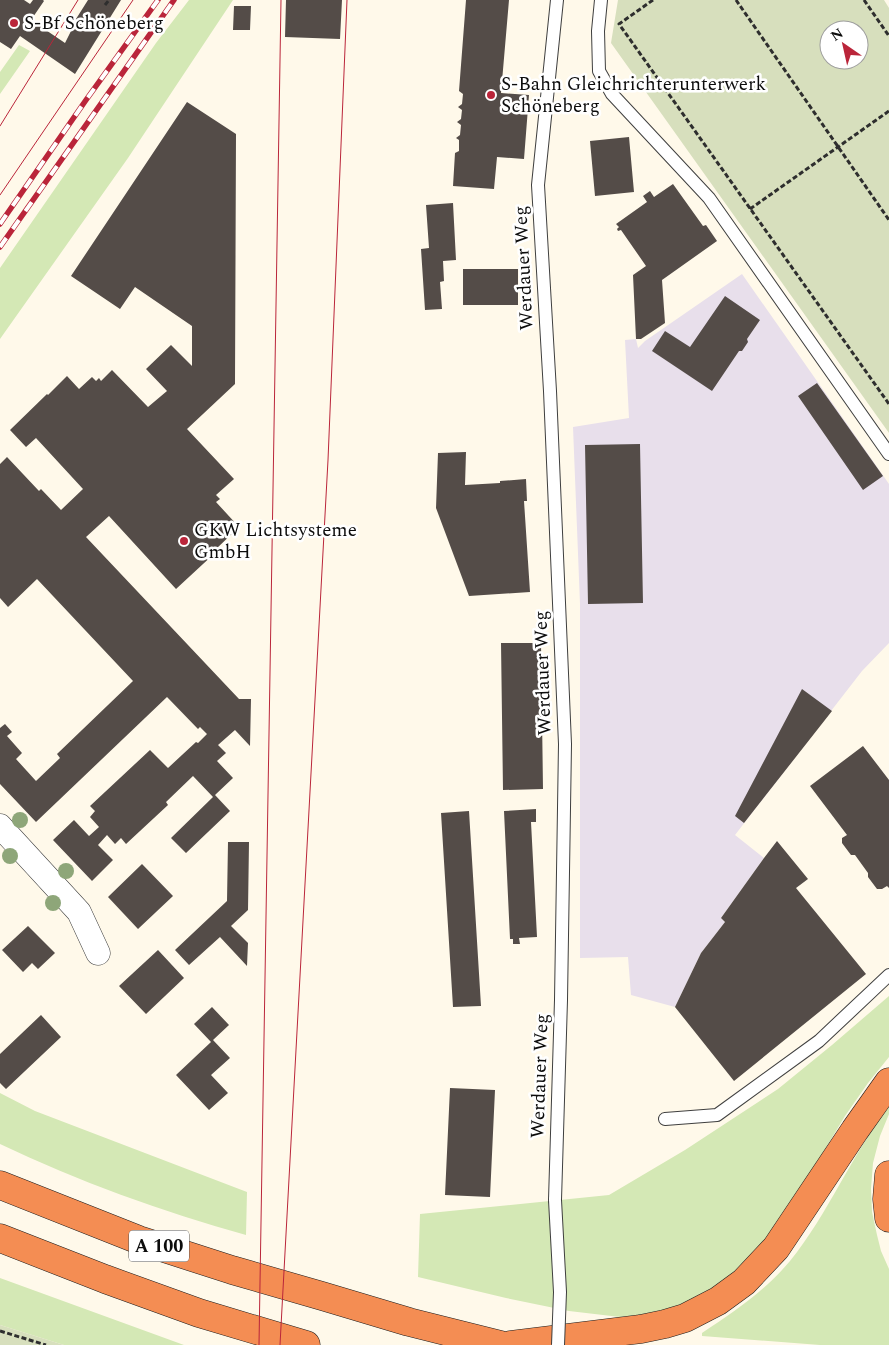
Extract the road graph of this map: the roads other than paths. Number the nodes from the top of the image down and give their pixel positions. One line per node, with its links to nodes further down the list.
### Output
1 (557, 0): 16 (lane, Werdauer Weg, bridge)
2 (601, 0): 3 (lane)
3 (889, 454)
4 (0, 826): 5 (street)
5 (98, 953)
6 (889, 975): 8 (lane)
7 (889, 1082): 15 (highway)
8 (665, 1119)
9 (889, 1175): 11 (highway)
10 (0, 1185): 14 (highway, A 100)
11 (889, 1218)
12 (4, 1242): 13 (highway, A 100)
13 (306, 1345)
14 (501, 1345)
15 (510, 1345)
16 (558, 1345)

